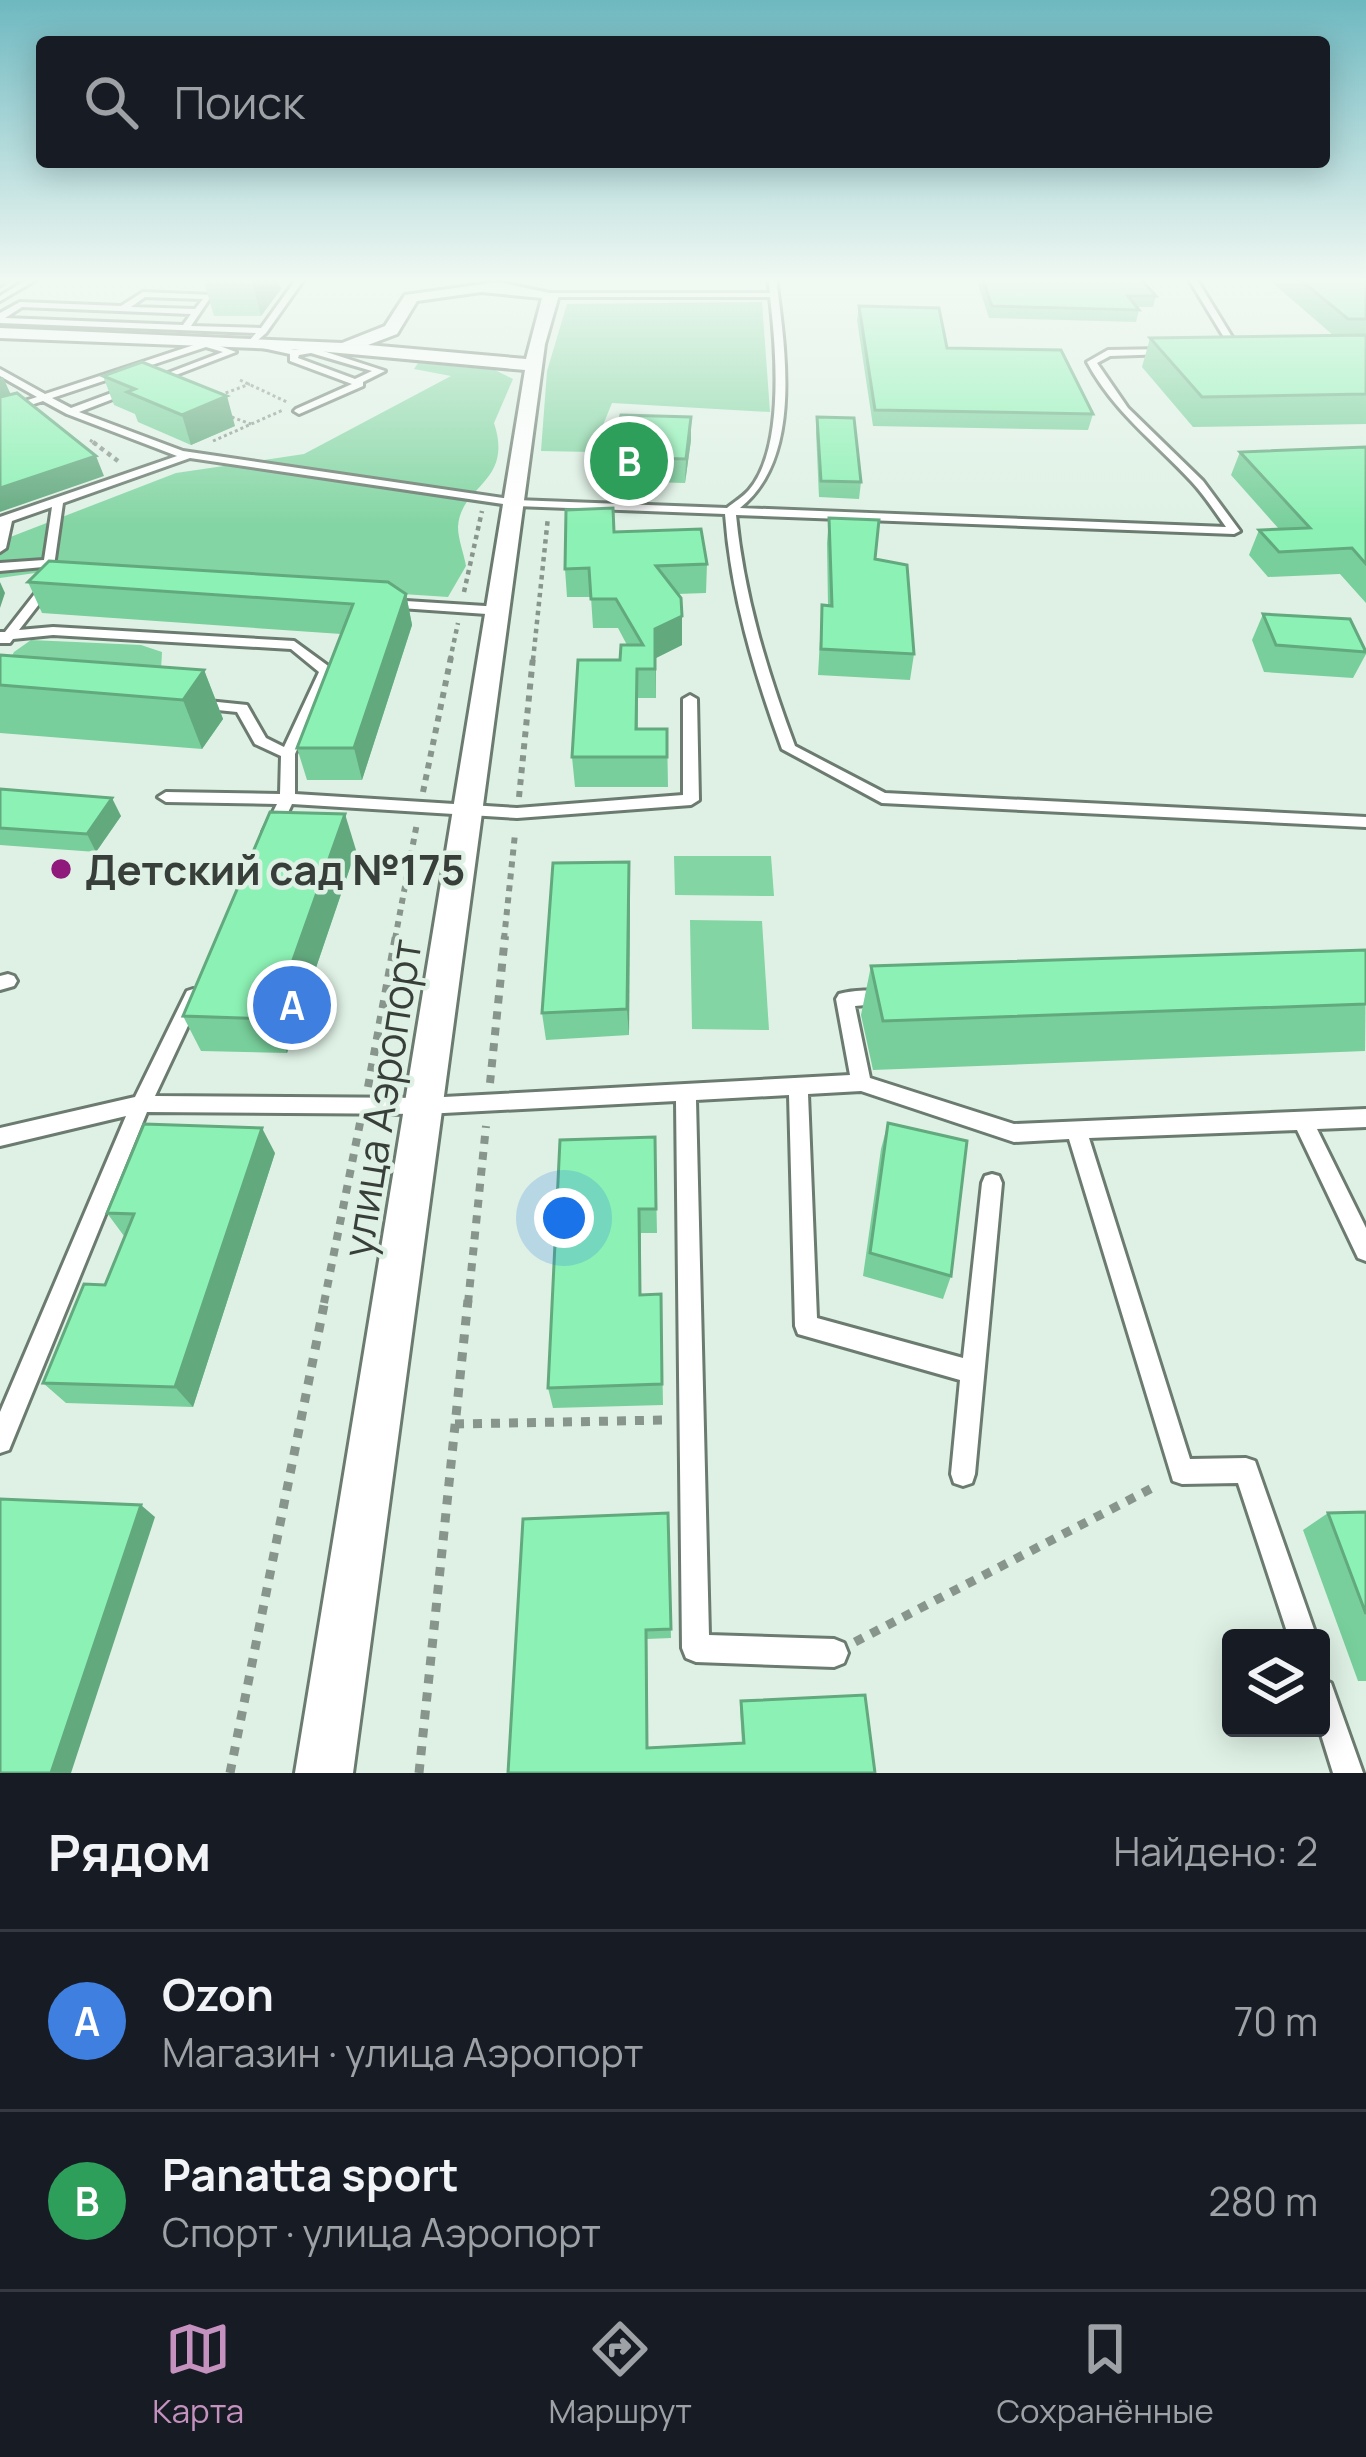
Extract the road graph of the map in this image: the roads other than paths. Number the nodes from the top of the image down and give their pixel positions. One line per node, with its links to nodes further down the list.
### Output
1 (159, 361): 12 (lane)
2 (208, 361): 15 (lane)
3 (298, 361): 11 (lane)
4 (346, 361): 11 (lane)
5 (485, 361): 9 (street)
6 (533, 361): 9 (street, улица Аэропорт)
7 (781, 361): 19 (lane)
8 (1094, 361): 19 (lane)
9 (532, 365): 18 (street, улица Аэропорт)
10 (0, 371): 12 (lane)
11 (355, 382): 13 (lane)
12 (49, 400): 14 (lane); 15 (lane)
13 (299, 411)
14 (0, 412)
15 (70, 412): 16 (lane)
16 (183, 454): 17 (lane); 18 (lane)
17 (58, 501): 20 (lane); 22 (lane)
18 (516, 503): 19 (lane); 25 (street, улица Аэропорт)
19 (730, 511): 33 (lane)
20 (4, 520): 21 (lane)
21 (0, 548)
22 (0, 567)
23 (73, 584): 26 (lane)
24 (370, 603): 25 (lane)
25 (500, 611): 32 (street, улица Аэропорт)
26 (3, 639): 29 (lane)
27 (690, 699): 32 (lane)
28 (176, 702): 29 (lane)
29 (288, 754): 31 (lane)
30 (166, 797): 31 (lane)
31 (287, 800): 32 (lane); 34 (lane)
32 (471, 812): 41 (street, улица Аэропорт)
33 (1366, 822)
34 (258, 860)
35 (200, 982): 40 (lane)
36 (916, 997): 37 (lane)
37 (861, 1083): 38 (lane); 44 (lane)
38 (798, 1087): 39 (lane); 48 (lane)
39 (686, 1093): 41 (lane); 52 (lane)
40 (141, 1104): 41 (lane); 45 (lane); 49 (lane)
41 (425, 1106): 54 (street, улица Аэропорт)
42 (1366, 1118): 43 (lane)
43 (1303, 1121): 44 (lane); 47 (lane)
44 (1076, 1129): 51 (lane)
45 (0, 1137)
46 (992, 1183): 48 (lane)
47 (1366, 1251)
48 (973, 1372): 50 (lane)
49 (0, 1441)
50 (962, 1474)
51 (1300, 1629)
52 (835, 1652)
53 (1330, 1720): 55 (lane)
54 (324, 1773)
55 (1348, 1773)

